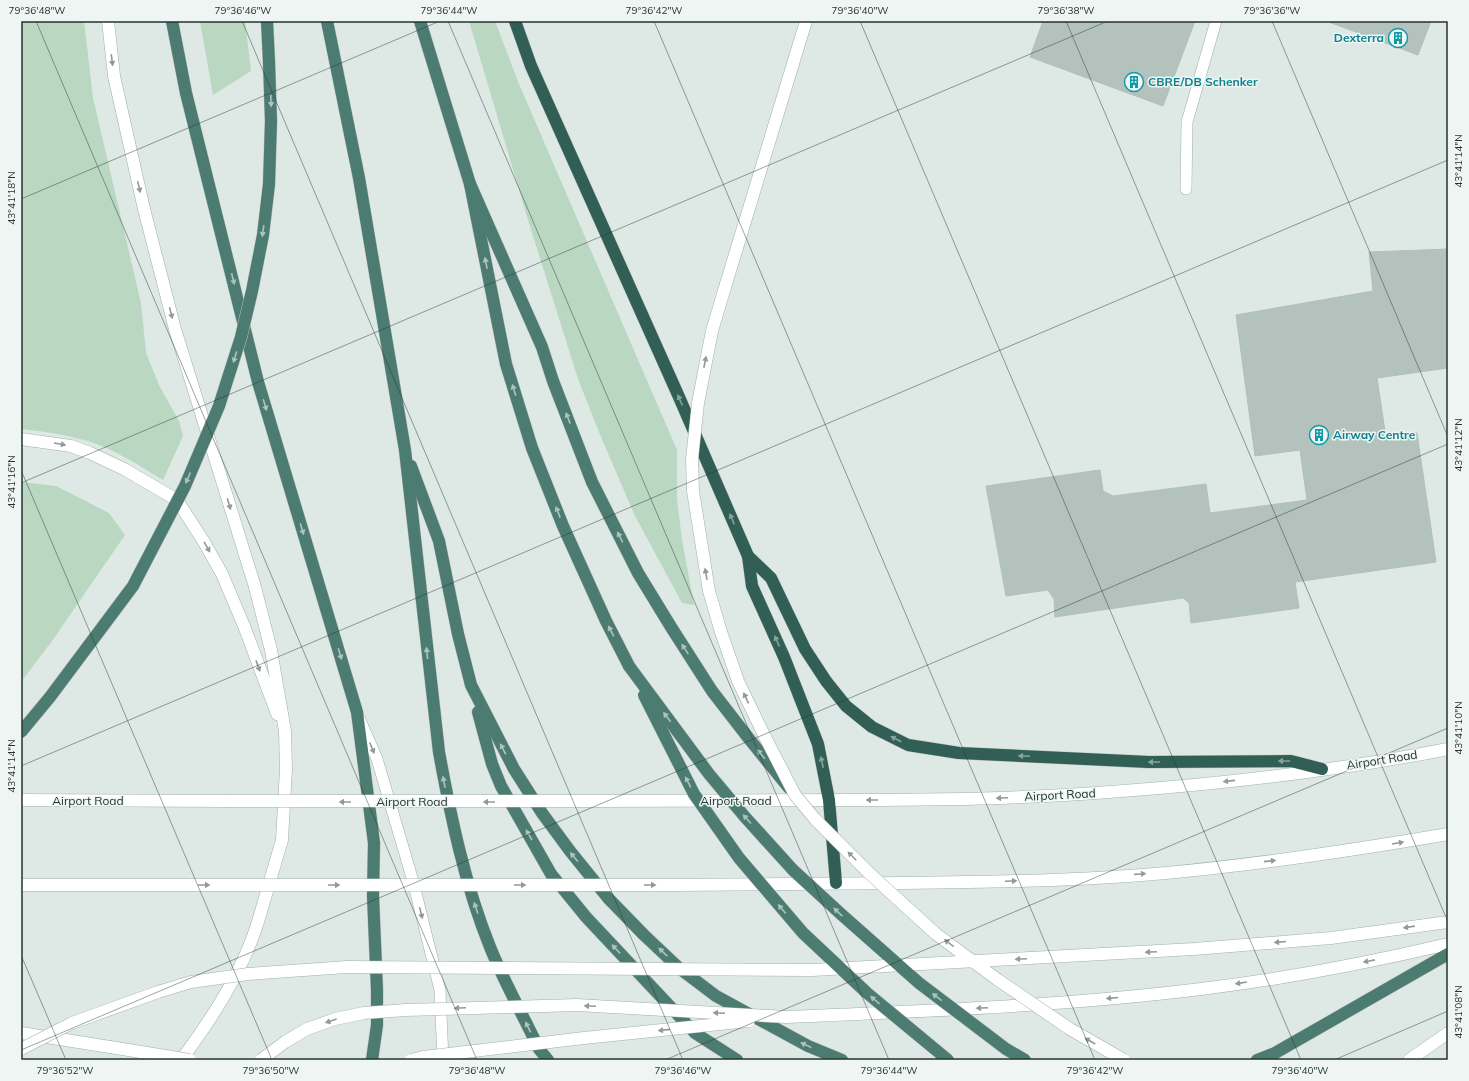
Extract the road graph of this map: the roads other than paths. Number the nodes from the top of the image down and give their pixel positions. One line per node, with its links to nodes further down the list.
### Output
1 (108, 21): 17 (street, one-way to 17)
2 (172, 21): 16 (highway, one-way to 16)
3 (267, 21): 18 (highway, one-way to 18, bridge)
4 (327, 21): 12 (highway)
5 (420, 21): 9 (highway)
6 (515, 21): 13 (highway, one-way to 6)
7 (806, 21): 21 (street, one-way to 7, bridge)
8 (1216, 21): 10 (lane)
9 (470, 184): 14 (highway, one-way to 9); 21 (highway, one-way to 9, bridge)
10 (1186, 189)
11 (21, 439): 17 (street, one-way to 17)
12 (405, 450): 15 (highway); 36 (highway, one-way to 12)
13 (748, 556): 20 (highway, one-way to 13); 23 (highway, one-way to 13)
14 (629, 666): 46 (highway, one-way to 14, bridge); 47 (highway, one-way to 14, bridge)
15 (471, 685): 44 (highway, one-way to 15); 45 (highway, one-way to 15)
16 (357, 712): 40 (highway); 42 (lane, one-way to 42)
17 (285, 731): 37 (street)
18 (21, 732)
19 (1448, 749): 20 (street, Airport Road)
20 (1322, 769): 23 (street, Airport Road, one-way to 23)
21 (795, 795): 48 (street, one-way to 21, bridge)
22 (21, 800): 23 (street, Airport Road, one-way to 22, bridge)
23 (830, 800): 25 (highway)
24 (1448, 834): 25 (street, one-way to 24)
25 (836, 883): 26 (street, one-way to 25, bridge)
26 (21, 885)
27 (1448, 922): 35 (street, one-way to 35, bridge)
28 (1448, 944): 32 (street, one-way to 32, bridge)
29 (1448, 954): 31 (highway)
30 (1448, 957): 31 (highway)
31 (1427, 966): 49 (highway)
32 (786, 1017): 39 (street, one-way to 39, bridge); 41 (street, one-way to 41, bridge)
33 (21, 1033): 38 (street, bridge)
34 (1448, 1033): 50 (street)
35 (21, 1049)
36 (541, 1054): 43 (highway)
37 (181, 1060)
38 (190, 1060)
39 (261, 1060)
40 (372, 1060)
41 (411, 1060)
42 (443, 1060)
43 (548, 1060)
44 (737, 1060)
45 (842, 1060)
46 (948, 1060)
47 (1025, 1060)
48 (1124, 1060)
49 (1257, 1060)
50 (1409, 1060)

